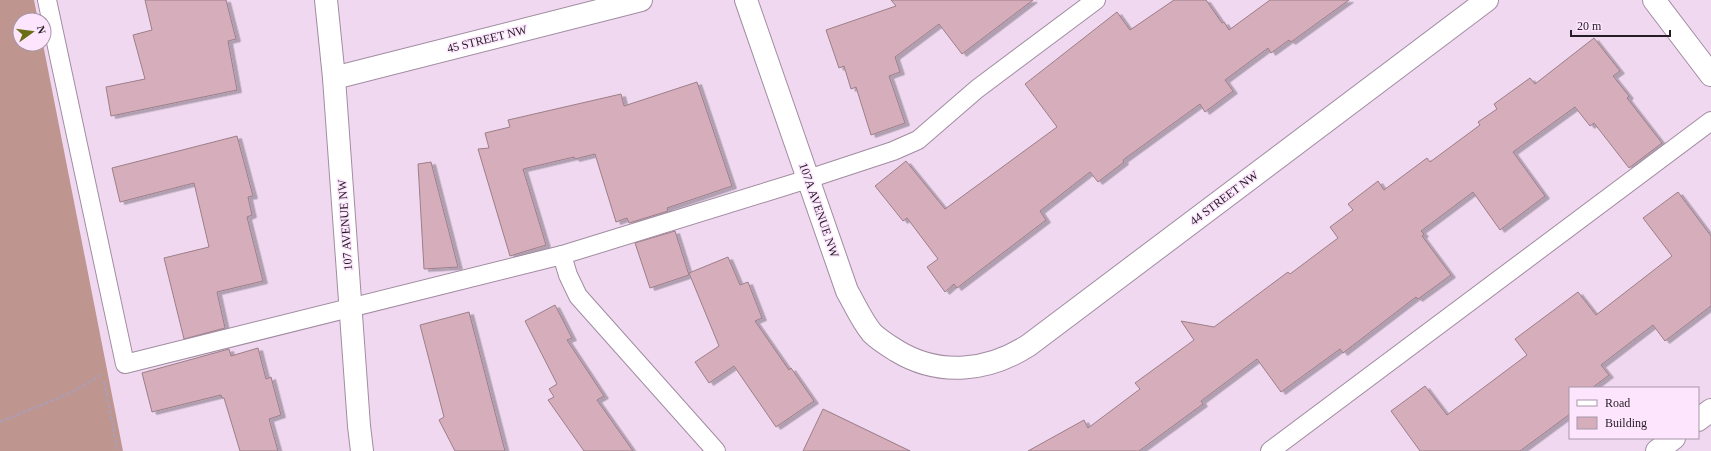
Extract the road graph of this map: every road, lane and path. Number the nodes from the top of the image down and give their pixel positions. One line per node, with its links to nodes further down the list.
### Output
1 (47, 0): 13 (lane)
2 (326, 0): 9 (street, 107 AVENUE NW)
3 (641, 0): 9 (street, 45 STREET NW)
4 (746, 0): 11 (street, 107A AVENUE NW)
5 (1096, 0): 11 (lane)
6 (1487, 0): 14 (street, 44 STREET NW)
7 (1654, 0): 8 (street)
8 (1711, 75)
9 (334, 78): 13 (street, 107 AVENUE NW)
10 (1711, 121): 22 (lane)
11 (808, 180): 12 (lane); 14 (street, 107A AVENUE NW)
12 (562, 255): 13 (lane); 21 (lane)
13 (351, 308): 20 (street, 107 AVENUE NW)
14 (950, 369)
15 (1711, 410): 16 (street)
16 (1699, 419)
17 (0, 422): 19 (path)
18 (1673, 439): 23 (street)
19 (118, 451)
20 (362, 451)
21 (716, 451)
22 (1270, 451)
23 (1657, 451)

